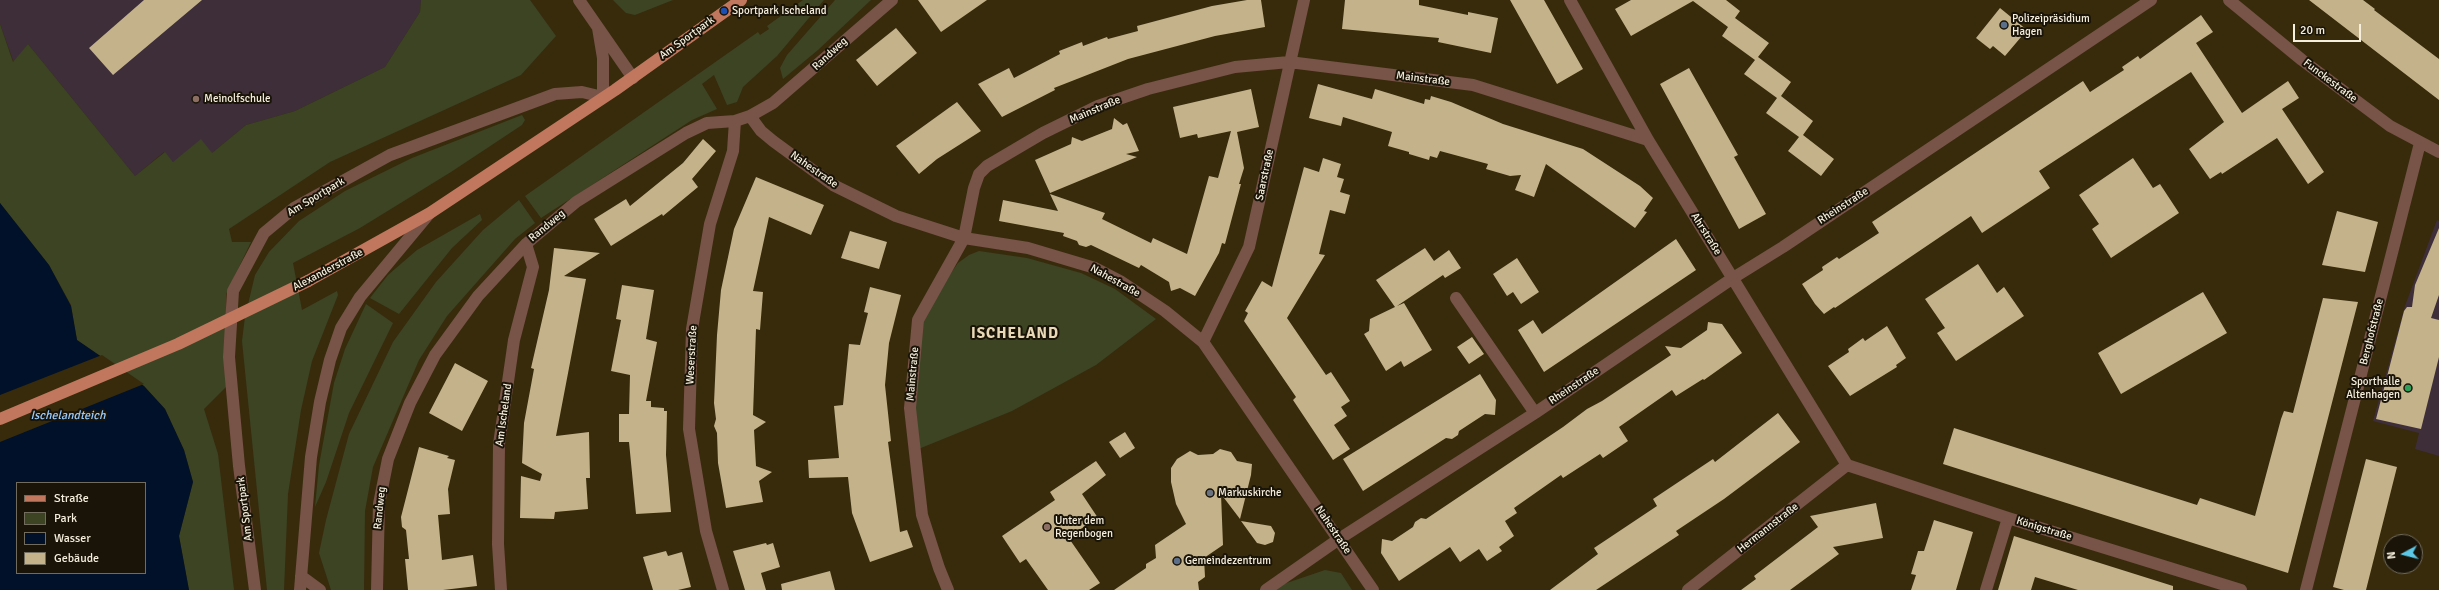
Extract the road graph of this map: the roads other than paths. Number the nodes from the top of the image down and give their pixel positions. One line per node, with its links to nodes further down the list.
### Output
1 (579, 0): 8 (street)
2 (741, 0): 10 (main road, Am Sportpark)
3 (892, 0): 12 (street, Randweg)
4 (1304, 0): 9 (street, Saarstraße)
5 (1570, 0): 14 (street, Ahrstraße)
6 (2151, 0): 20 (street, Rheinstraße)
7 (2229, 0): 15 (street, Funckestraße)
8 (598, 28): 10 (street); 11 (street)
9 (1289, 62): 14 (street, Mainstraße); 18 (street, Mainstraße); 22 (street, Saarstraße)
10 (633, 78): 11 (main road, Alexanderstraße)
11 (603, 97): 17 (main road, Alexanderstraße); 29 (street, Am Sportpark)
12 (750, 116): 13 (street, Randweg); 18 (street, Nahestraße)
13 (735, 121): 19 (street, Randweg); 34 (street, Weserstraße)
14 (1648, 140): 20 (street, Ahrstraße)
15 (2420, 143): 16 (street, Funckestraße); 41 (street, Berghofstraße)
16 (2439, 152)
17 (430, 213): 24 (main road, Alexanderstraße, bridge); 28 (street)
18 (964, 238): 22 (street, Nahestraße); 35 (street, Mainstraße)
19 (526, 244): 32 (street, Randweg); 33 (street, Am Ischeland)
20 (1733, 278): 23 (street, Rheinstraße); 25 (street, Ahrstraße)
21 (1456, 298): 23 (street)
22 (1203, 342): 27 (street, Nahestraße)
23 (1535, 413): 27 (street, Rheinstraße)
24 (0, 419)
25 (1847, 465): 26 (street, Königstraße); 38 (street, Hermannstraße)
26 (2008, 518): 39 (street); 40 (street, Königstraße)
27 (1339, 539): 36 (street, Rheinstraße); 37 (street, Nahestraße)
28 (301, 576): 30 (street); 31 (street)
29 (255, 590)
30 (300, 590)
31 (320, 590)
32 (377, 590)
33 (501, 590)
34 (723, 590)
35 (948, 590)
36 (1266, 590)
37 (1374, 590)
38 (1688, 590)
39 (1986, 590)
40 (2241, 590)
41 (2306, 590)

